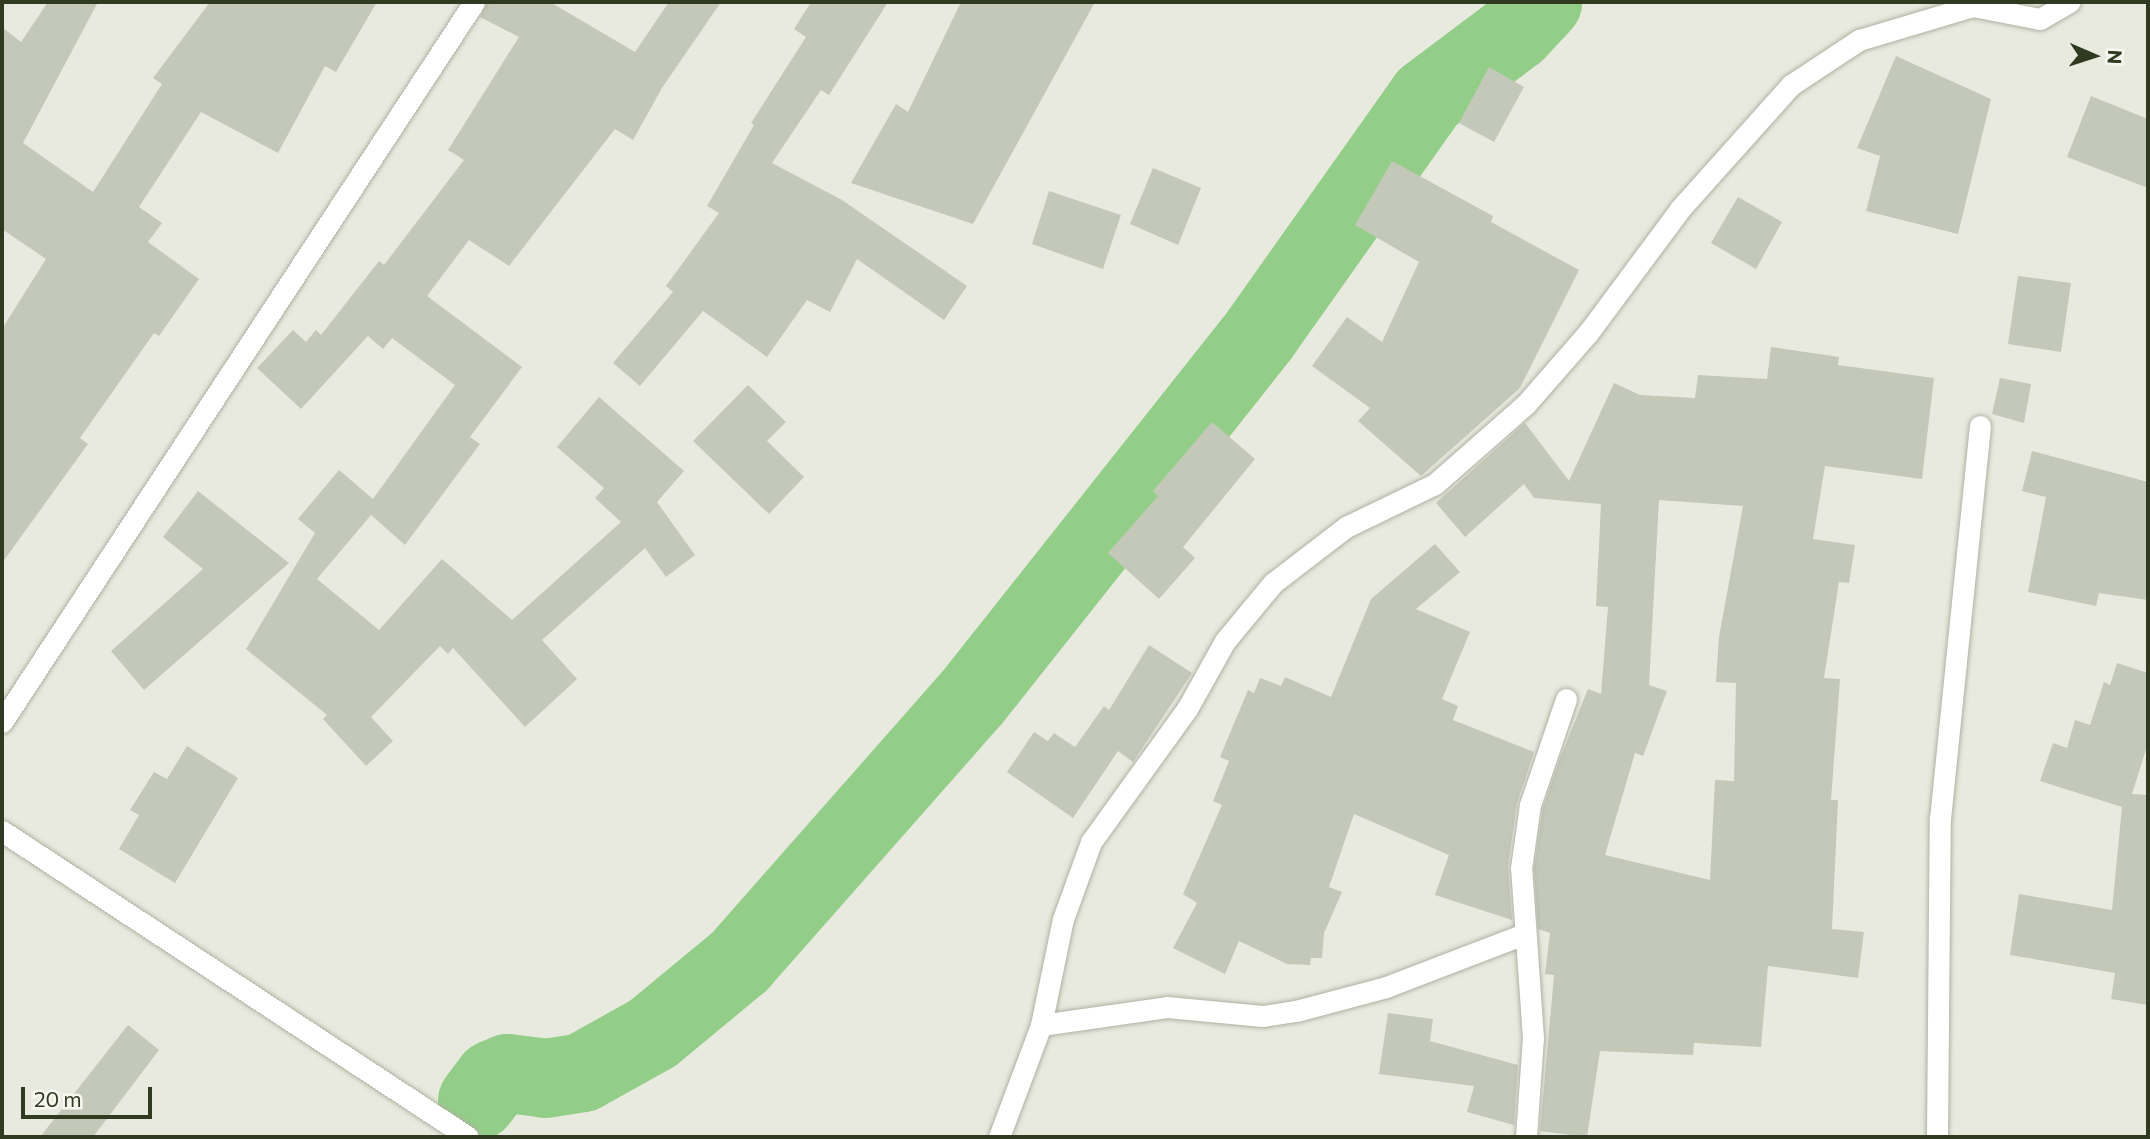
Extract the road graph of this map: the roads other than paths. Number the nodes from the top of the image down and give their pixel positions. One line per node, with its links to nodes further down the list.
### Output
1 (474, 2): 5 (street)
2 (2070, 2): 8 (street)
3 (1980, 426): 12 (street)
4 (1566, 699): 7 (street)
5 (2, 722)
6 (2, 831): 9 (street)
7 (1524, 934): 8 (street); 11 (street)
8 (1041, 1026): 10 (street)
9 (468, 1137)
10 (999, 1137)
11 (1526, 1137)
12 (1937, 1137)

